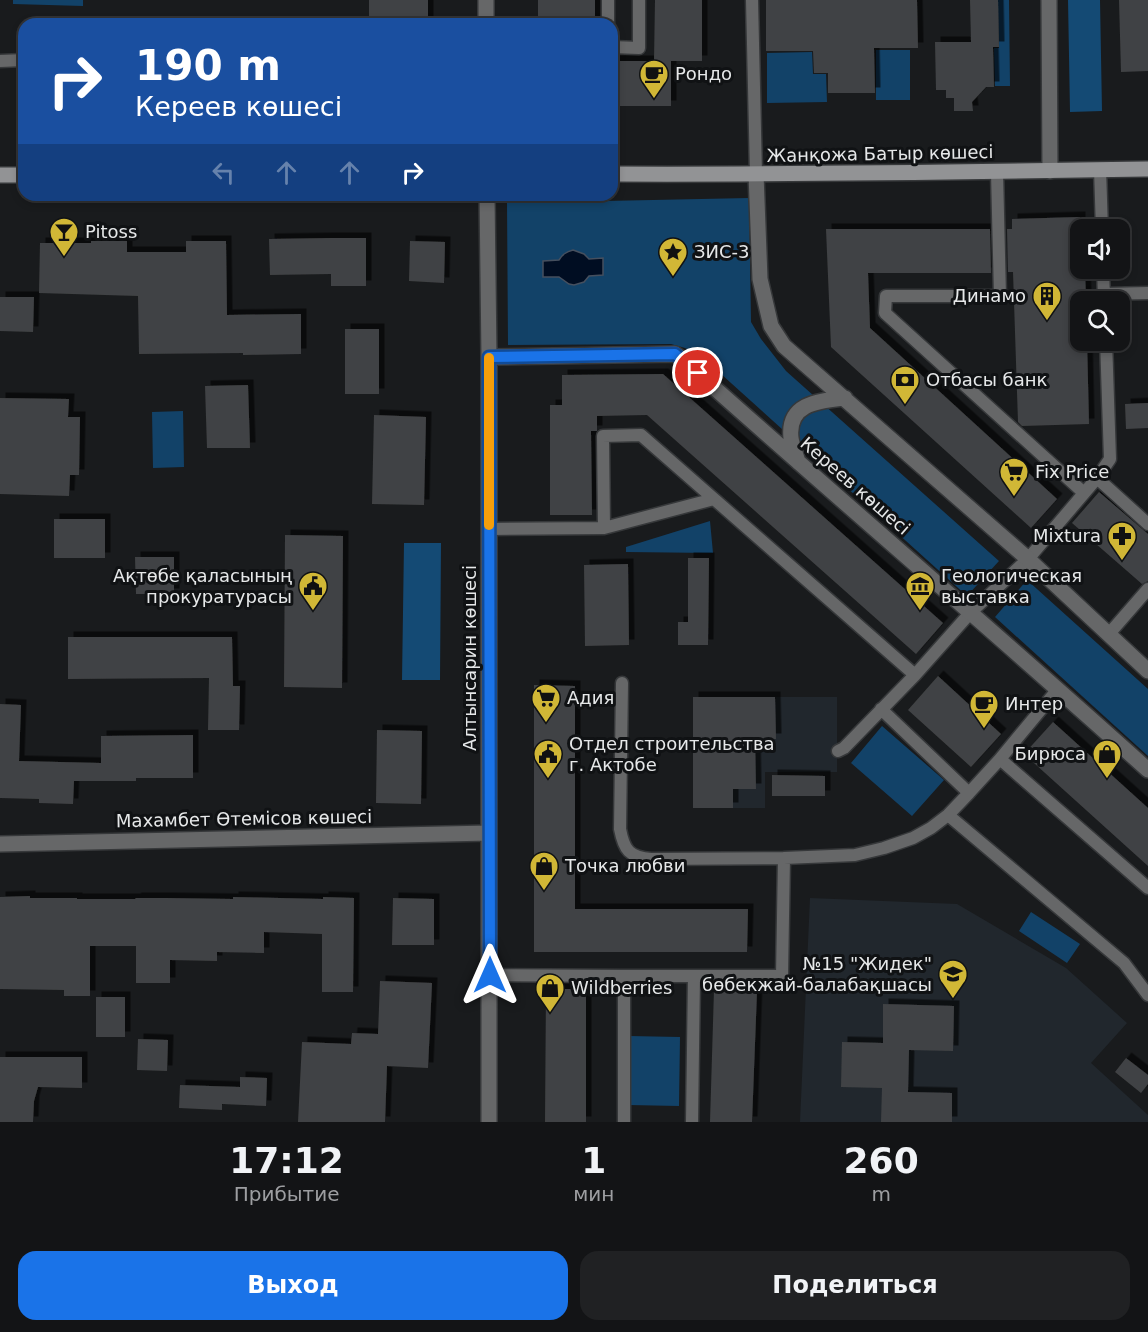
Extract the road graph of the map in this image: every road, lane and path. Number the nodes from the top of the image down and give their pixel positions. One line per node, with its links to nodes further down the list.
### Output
1 (486, 0): 6 (street)
2 (608, 0): 7 (lane)
3 (639, 0): 8 (lane)
4 (752, 0): 16 (lane)
5 (1049, 0): 13 (street)
6 (486, 18)
7 (608, 18)
8 (618, 47)
9 (18, 60): 10 (lane)
10 (0, 61)
11 (1100, 169): 12 (street, Жанқожа Батыр көшесі); 13 (street, Жанқожа Батыр көшесі); 20 (lane)
12 (1148, 169)
13 (1050, 171): 14 (street, Жанқожа Батыр көшесі)
14 (997, 172): 16 (street, Жанқожа Батыр көшесі); 28 (lane)
15 (618, 174): 16 (street, Жанқожа Батыр көшесі)
16 (756, 174): 25 (street)
17 (0, 175): 18 (street)
18 (18, 175)
19 (487, 201): 24 (street, Алтынсарин көшесі)
20 (1102, 219)
21 (1148, 293): 22 (lane)
22 (1130, 295)
23 (1106, 351): 27 (lane)
24 (489, 357): 26 (street, Кереев көшесі); 32 (street, Алтынсарин көшесі)
25 (845, 398): 26 (street); 33 (street)
26 (798, 462): 35 (street, Кереев көшесі)
27 (1097, 478): 28 (lane); 30 (lane)
28 (1084, 493): 33 (lane)
29 (714, 499): 31 (lane); 31 (lane); 38 (lane)
30 (1148, 524)
31 (604, 528): 32 (lane)
32 (489, 529): 47 (street, Алтынсарин көшесі)
33 (1028, 559): 35 (lane); 36 (street)
34 (1148, 589): 36 (lane)
35 (971, 612): 38 (lane); 40 (street, Кереев көшесі)
36 (1108, 634): 37 (street)
37 (1148, 671)
38 (915, 675): 41 (lane)
39 (621, 683): 49 (lane)
40 (1058, 689): 43 (lane); 44 (street, Кереев көшесі)
41 (881, 709): 42 (lane); 45 (lane)
42 (837, 751)
43 (1000, 759): 45 (lane); 50 (lane)
44 (1148, 770)
45 (969, 793): 46 (lane)
46 (948, 815): 49 (lane); 54 (lane)
47 (489, 833): 48 (street, Махамбет Өтемісов көшесі); 51 (street, Алтынсарин көшесі)
48 (0, 844)
49 (784, 858): 53 (lane)
50 (1148, 888)
51 (490, 975): 52 (lane); 55 (street, Алтынсарин көшесі)
52 (624, 976): 53 (lane); 56 (lane)
53 (694, 976): 57 (lane)
54 (1148, 995)
55 (489, 1122)
56 (624, 1122)
57 (692, 1122)

